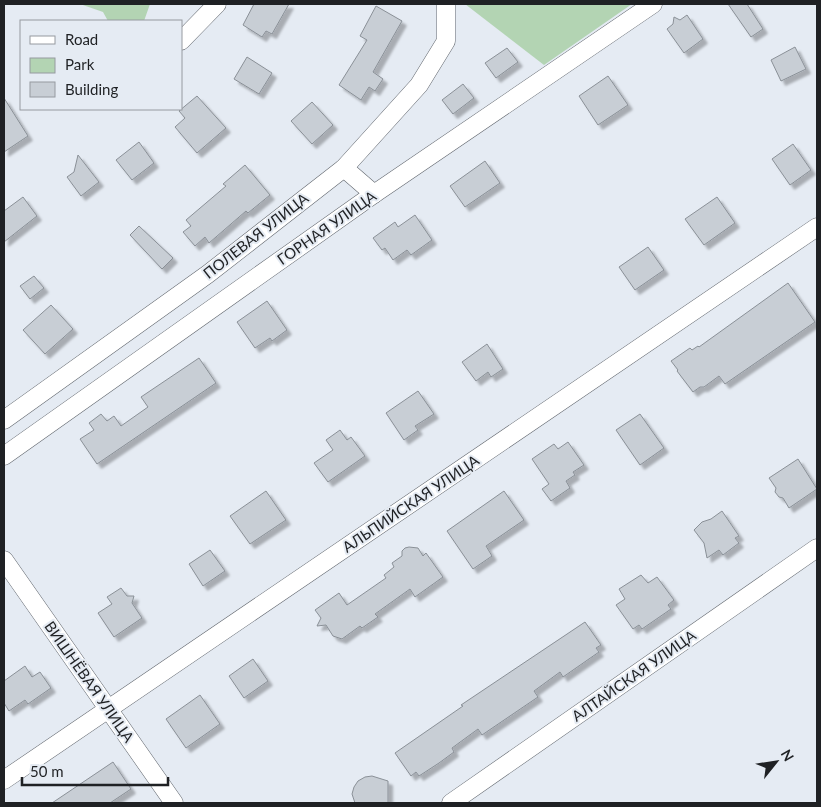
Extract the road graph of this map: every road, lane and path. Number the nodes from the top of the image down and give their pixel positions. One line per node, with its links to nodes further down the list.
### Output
1 (217, 4): 4 (street)
2 (446, 4): 5 (street, ПОЛЕВАЯ УЛИЦА)
3 (653, 4): 6 (street, ГОРНАЯ УЛИЦА)
4 (182, 39)
5 (344, 168): 6 (street); 8 (street, ПОЛЕВАЯ УЛИЦА)
6 (374, 194): 9 (street, ГОРНАЯ УЛИЦА)
7 (817, 227): 12 (street, АЛЬПИЙСКАЯ УЛИЦА)
8 (4, 420)
9 (4, 456)
10 (817, 548): 15 (street, АЛТАЙСКАЯ УЛИЦА)
11 (4, 560): 12 (street, ВИШНЁВАЯ УЛИЦА)
12 (108, 710): 13 (street, АЛЬПИЙСКАЯ УЛИЦА); 14 (street, ВИШНЁВАЯ УЛИЦА)
13 (4, 780)
14 (174, 803)
15 (452, 803)

